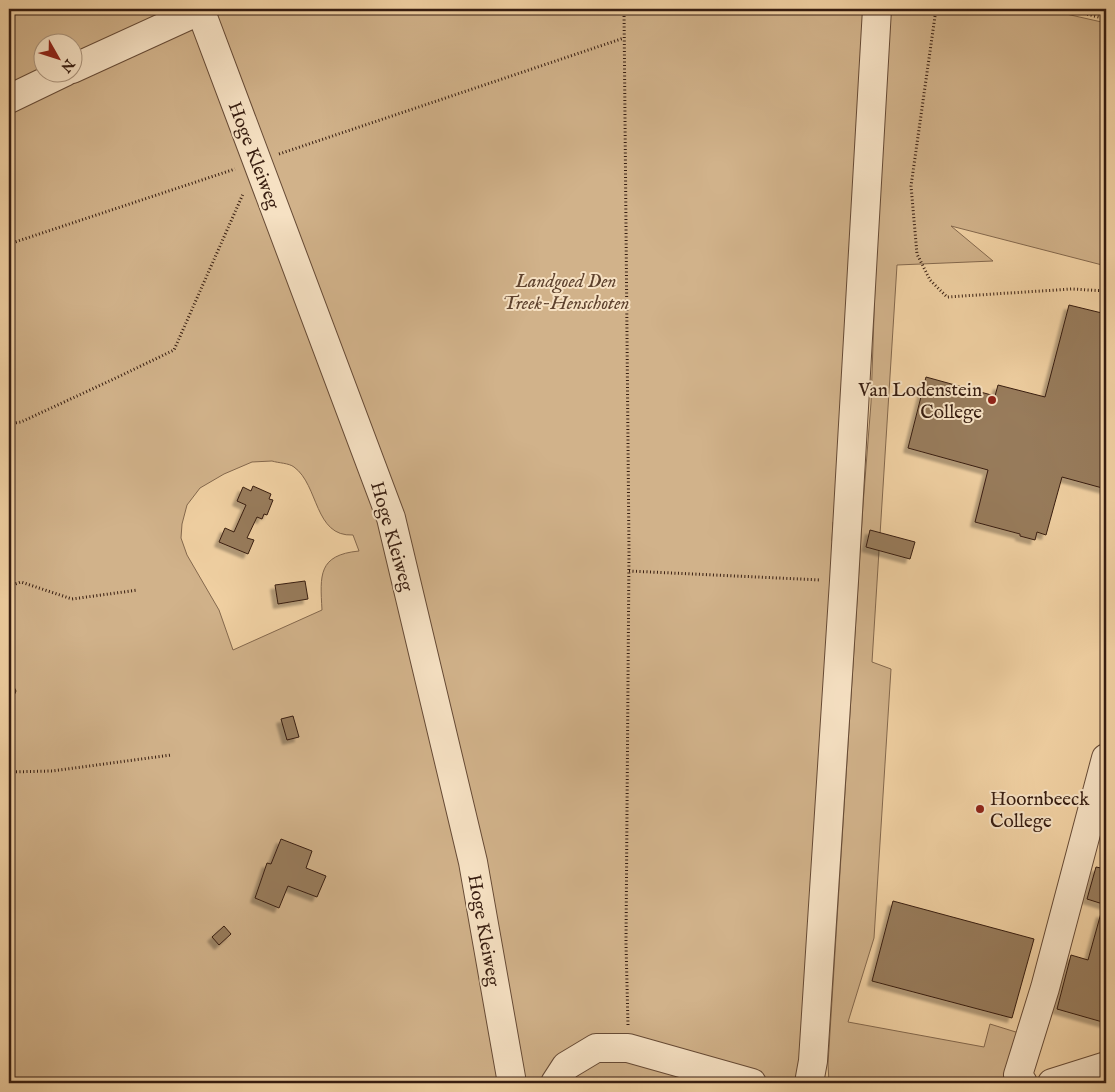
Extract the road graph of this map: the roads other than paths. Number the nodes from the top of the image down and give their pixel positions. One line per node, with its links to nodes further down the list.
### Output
1 (201, 9): 3 (street, Hoge Kleiweg); 8 (street, Hoge Kleiweg)
2 (878, 9): 11 (street)
3 (82, 64)
4 (44, 82): 5 (street)
5 (9, 99)
6 (1106, 758): 12 (street)
7 (1106, 1066): 13 (street)
8 (512, 1083)
9 (555, 1083): 10 (street)
10 (752, 1083)
11 (809, 1083)
12 (1023, 1083)
13 (1052, 1083)

